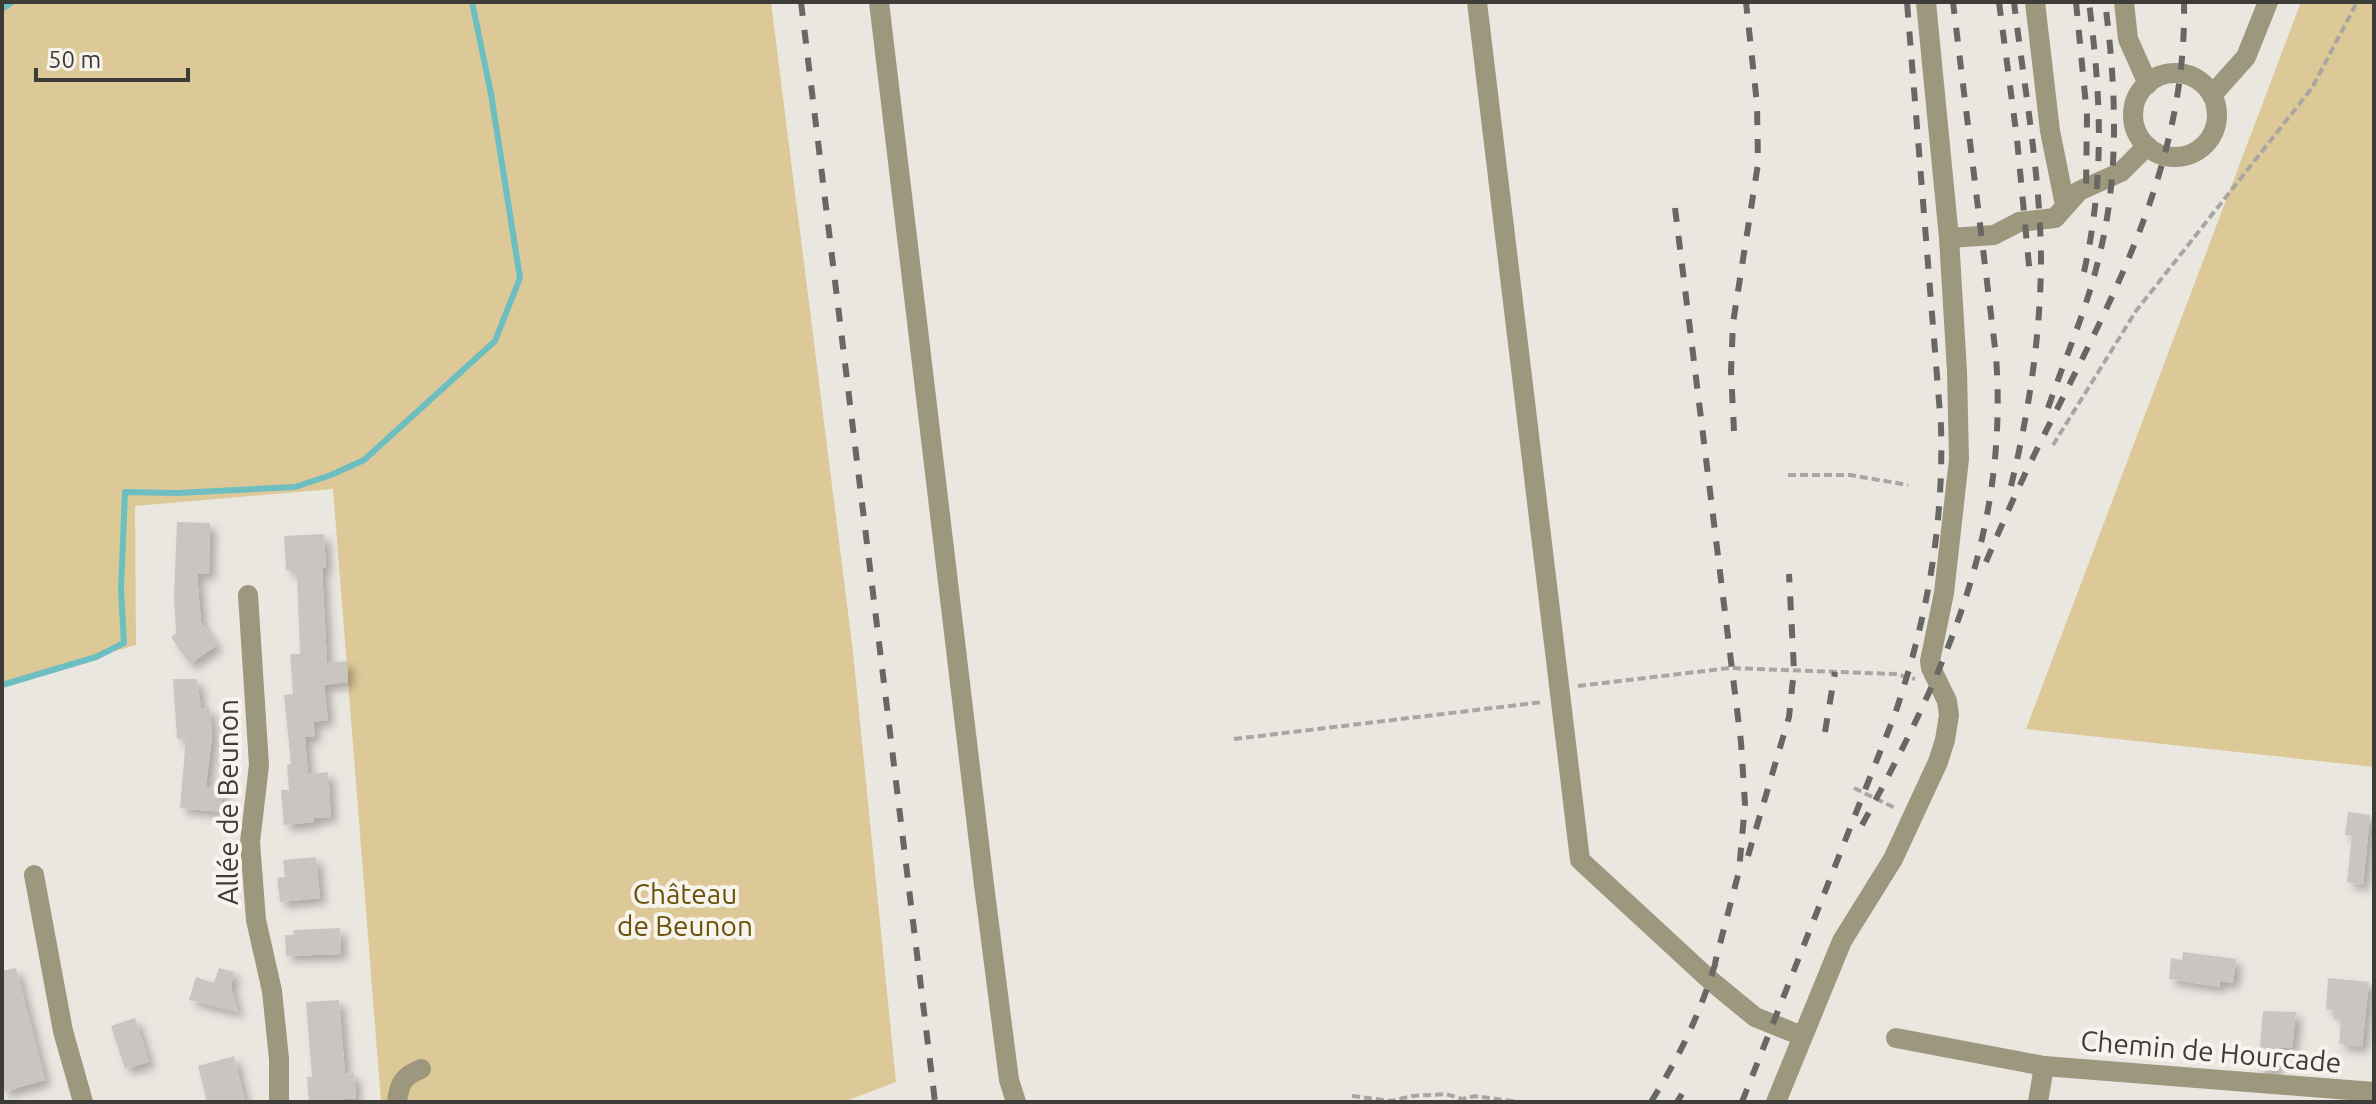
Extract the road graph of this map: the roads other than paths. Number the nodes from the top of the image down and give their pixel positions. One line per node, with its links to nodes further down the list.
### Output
1 (879, 2): 22 (street)
2 (1477, 2): 14 (street)
3 (1926, 2): 11 (street)
4 (2035, 2): 10 (street)
5 (2124, 2): 7 (street)
6 (2268, 2): 8 (street)
7 (2148, 84): 8 (street); 9 (street)
8 (2212, 95): 9 (street)
9 (2147, 146): 10 (street)
10 (2065, 205): 11 (street)
11 (1949, 238): 14 (street)
12 (248, 595): 20 (street, Allée de Beunon)
13 (34, 875): 19 (street)
14 (1802, 1036): 23 (street)
15 (1896, 1038): 16 (street, Chemin de Hourcade)
16 (2044, 1066): 18 (street, Chemin de Hourcade); 24 (street, Chemin de Hourcade)
17 (421, 1069): 21 (street)
18 (2374, 1092)
19 (83, 1102)
20 (279, 1102)
21 (397, 1102)
22 (1016, 1102)
23 (1776, 1102)
24 (2038, 1102)

